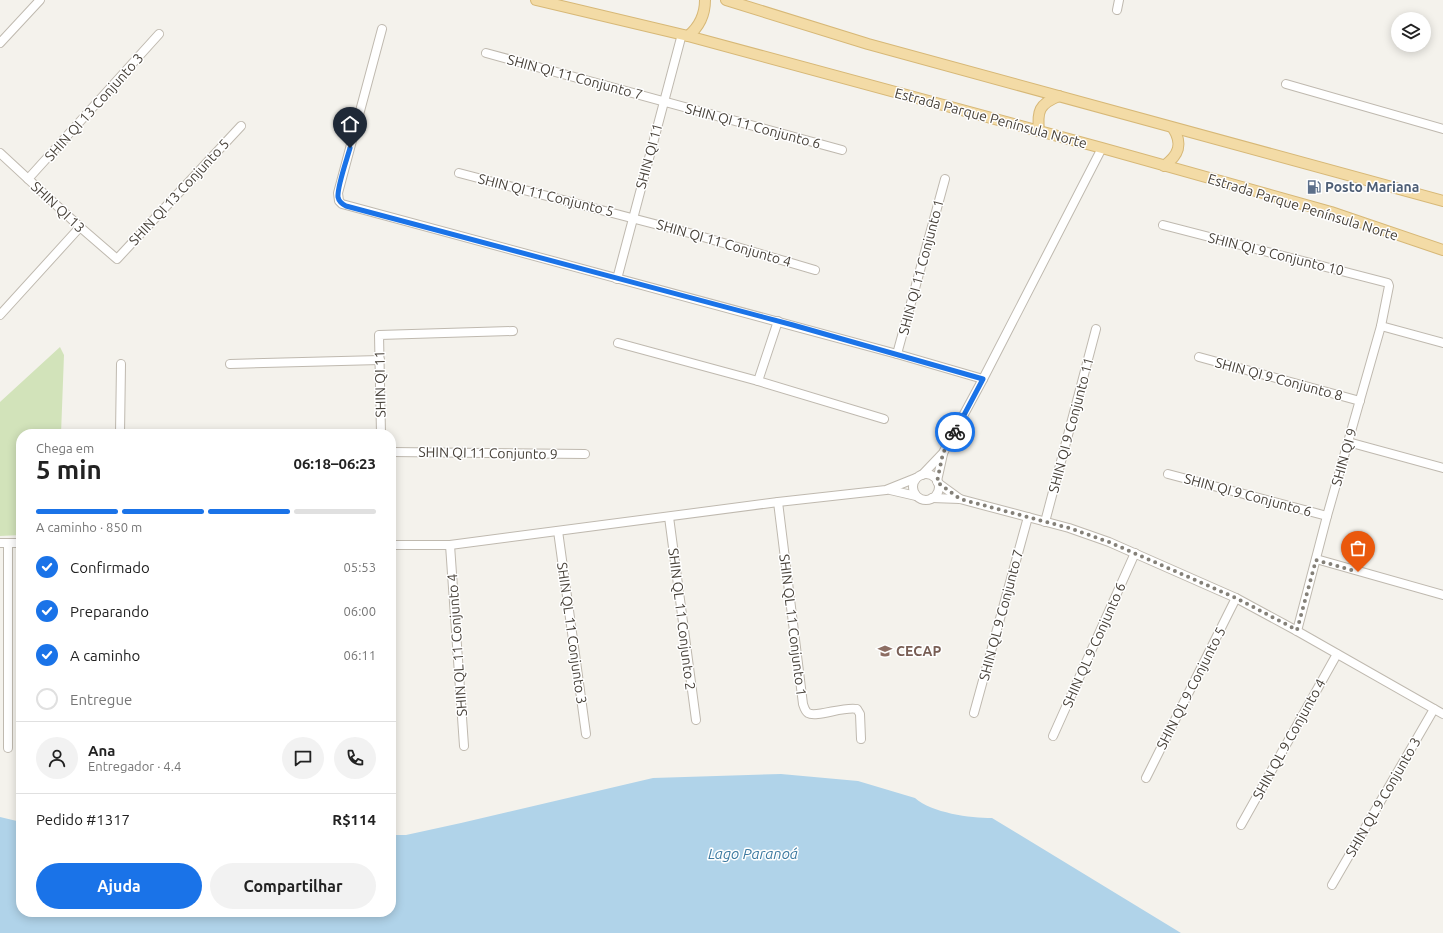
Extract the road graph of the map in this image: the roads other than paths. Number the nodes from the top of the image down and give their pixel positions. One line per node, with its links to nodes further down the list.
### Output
1 (40, 0): 11 (street)
2 (536, 0): 6 (main road, Estrada Parque Península Norte)
3 (704, 0): 10 (main road)
4 (726, 0): 14 (main road)
5 (1119, 0): 7 (street)
6 (560, 3): 10 (main road, Estrada Parque Península Norte)
7 (1117, 10)
8 (382, 29): 34 (street)
9 (159, 34): 25 (street, SHIN QI 13 Conjunto 3)
10 (685, 35): 15 (street, SHIN QI 11); 19 (main road, Estrada Parque Península Norte)
11 (0, 43)
12 (486, 53): 15 (street, SHIN QI 11 Conjunto 7)
13 (1286, 84): 18 (street)
14 (1059, 96): 17 (main road); 19 (main road)
15 (663, 101): 21 (street, SHIN QI 11 Conjunto 6); 28 (street, SHIN QI 11)
16 (241, 126): 32 (street, SHIN QI 13 Conjunto 5)
17 (1173, 128): 23 (main road); 27 (main road)
18 (1443, 129)
19 (1040, 131): 20 (main road, Estrada Parque Península Norte)
20 (1102, 148): 23 (main road, Estrada Parque Península Norte); 48 (street)
21 (842, 150)
22 (0, 154): 25 (street, SHIN QI 13)
23 (1164, 166): 31 (main road, Estrada Parque Península Norte)
24 (459, 173): 28 (street, SHIN QI 11 Conjunto 5)
25 (28, 179): 30 (street, SHIN QI 13)
26 (945, 179): 43 (street, SHIN QI 11 Conjunto 1)
27 (1443, 201)
28 (633, 218): 33 (street, SHIN QI 11 Conjunto 4); 34 (street, SHIN QI 11)
29 (1163, 225): 35 (street, SHIN QI 9 Conjunto 10)
30 (80, 227): 32 (street, SHIN QI 13); 36 (street)
31 (1443, 250)
32 (117, 259)
33 (815, 270)
34 (616, 279): 37 (street)
35 (1388, 283): 38 (street, SHIN QI 9)
36 (0, 315)
37 (778, 321): 43 (street); 49 (street)
38 (1380, 326): 42 (street); 50 (street, SHIN QI 9)
39 (1096, 329): 70 (street, SHIN QI 9 Conjunto 11)
40 (513, 331): 45 (street, SHIN QI 11)
41 (618, 343): 49 (street)
42 (1443, 343)
43 (897, 354): 48 (street)
44 (1198, 357): 50 (street, SHIN QI 9 Conjunto 8)
45 (380, 360): 47 (street); 53 (street, SHIN QI 11)
46 (121, 364): 52 (street)
47 (230, 364)
48 (983, 379): 56 (street)
49 (758, 381): 51 (street)
50 (1360, 401): 54 (street, SHIN QI 9)
51 (884, 418)
52 (120, 429)
53 (381, 429)
54 (1348, 442): 58 (street); 67 (street, SHIN QI 9)
55 (396, 452): 57 (street, SHIN QI 11 Conjunto 9)
56 (943, 453): 60 (street); 61 (street)
57 (585, 454)
58 (1443, 468)
59 (1168, 474): 67 (street, SHIN QI 9 Conjunto 6)
60 (919, 476): 61 (street); 62 (street); 63 (street)
61 (938, 482): 64 (street); 65 (street)
62 (890, 490): 63 (street); 66 (street)
63 (916, 496): 64 (street)
64 (932, 498): 65 (street)
65 (960, 499): 69 (street)
66 (778, 502): 68 (street); 88 (street, SHIN QL 11 Conjunto 1)
67 (1327, 516): 77 (street, SHIN QI 9)
68 (669, 517): 71 (street); 85 (street, SHIN QL 11 Conjunto 2)
69 (1028, 518): 70 (street); 83 (street, SHIN QL 9 Conjunto 7)
70 (1045, 522): 76 (street)
71 (558, 532): 75 (street); 86 (street, SHIN QL 11 Conjunto 3)
72 (4, 543): 73 (street); 90 (street)
73 (16, 543)
74 (396, 545): 75 (street)
75 (450, 545): 89 (street, SHIN QL 11 Conjunto 4)
76 (1135, 553): 79 (street); 87 (street, SHIN QL 9 Conjunto 6)
77 (1316, 560): 78 (street); 80 (street, SHIN QI 9)
78 (1443, 595)
79 (1236, 598): 80 (street); 91 (street, SHIN QL 9 Conjunto 5)
80 (1297, 630): 81 (street)
81 (1337, 654): 82 (street); 92 (street, SHIN QL 9 Conjunto 4)
82 (1434, 709): 84 (street); 93 (street, SHIN QL 9 Conjunto 3)
83 (974, 714)
84 (1443, 714)
85 (696, 720)
86 (586, 734)
87 (1053, 736)
88 (861, 739)
89 (464, 746)
90 (8, 748)
91 (1146, 778)
92 (1241, 825)
93 (1332, 885)

